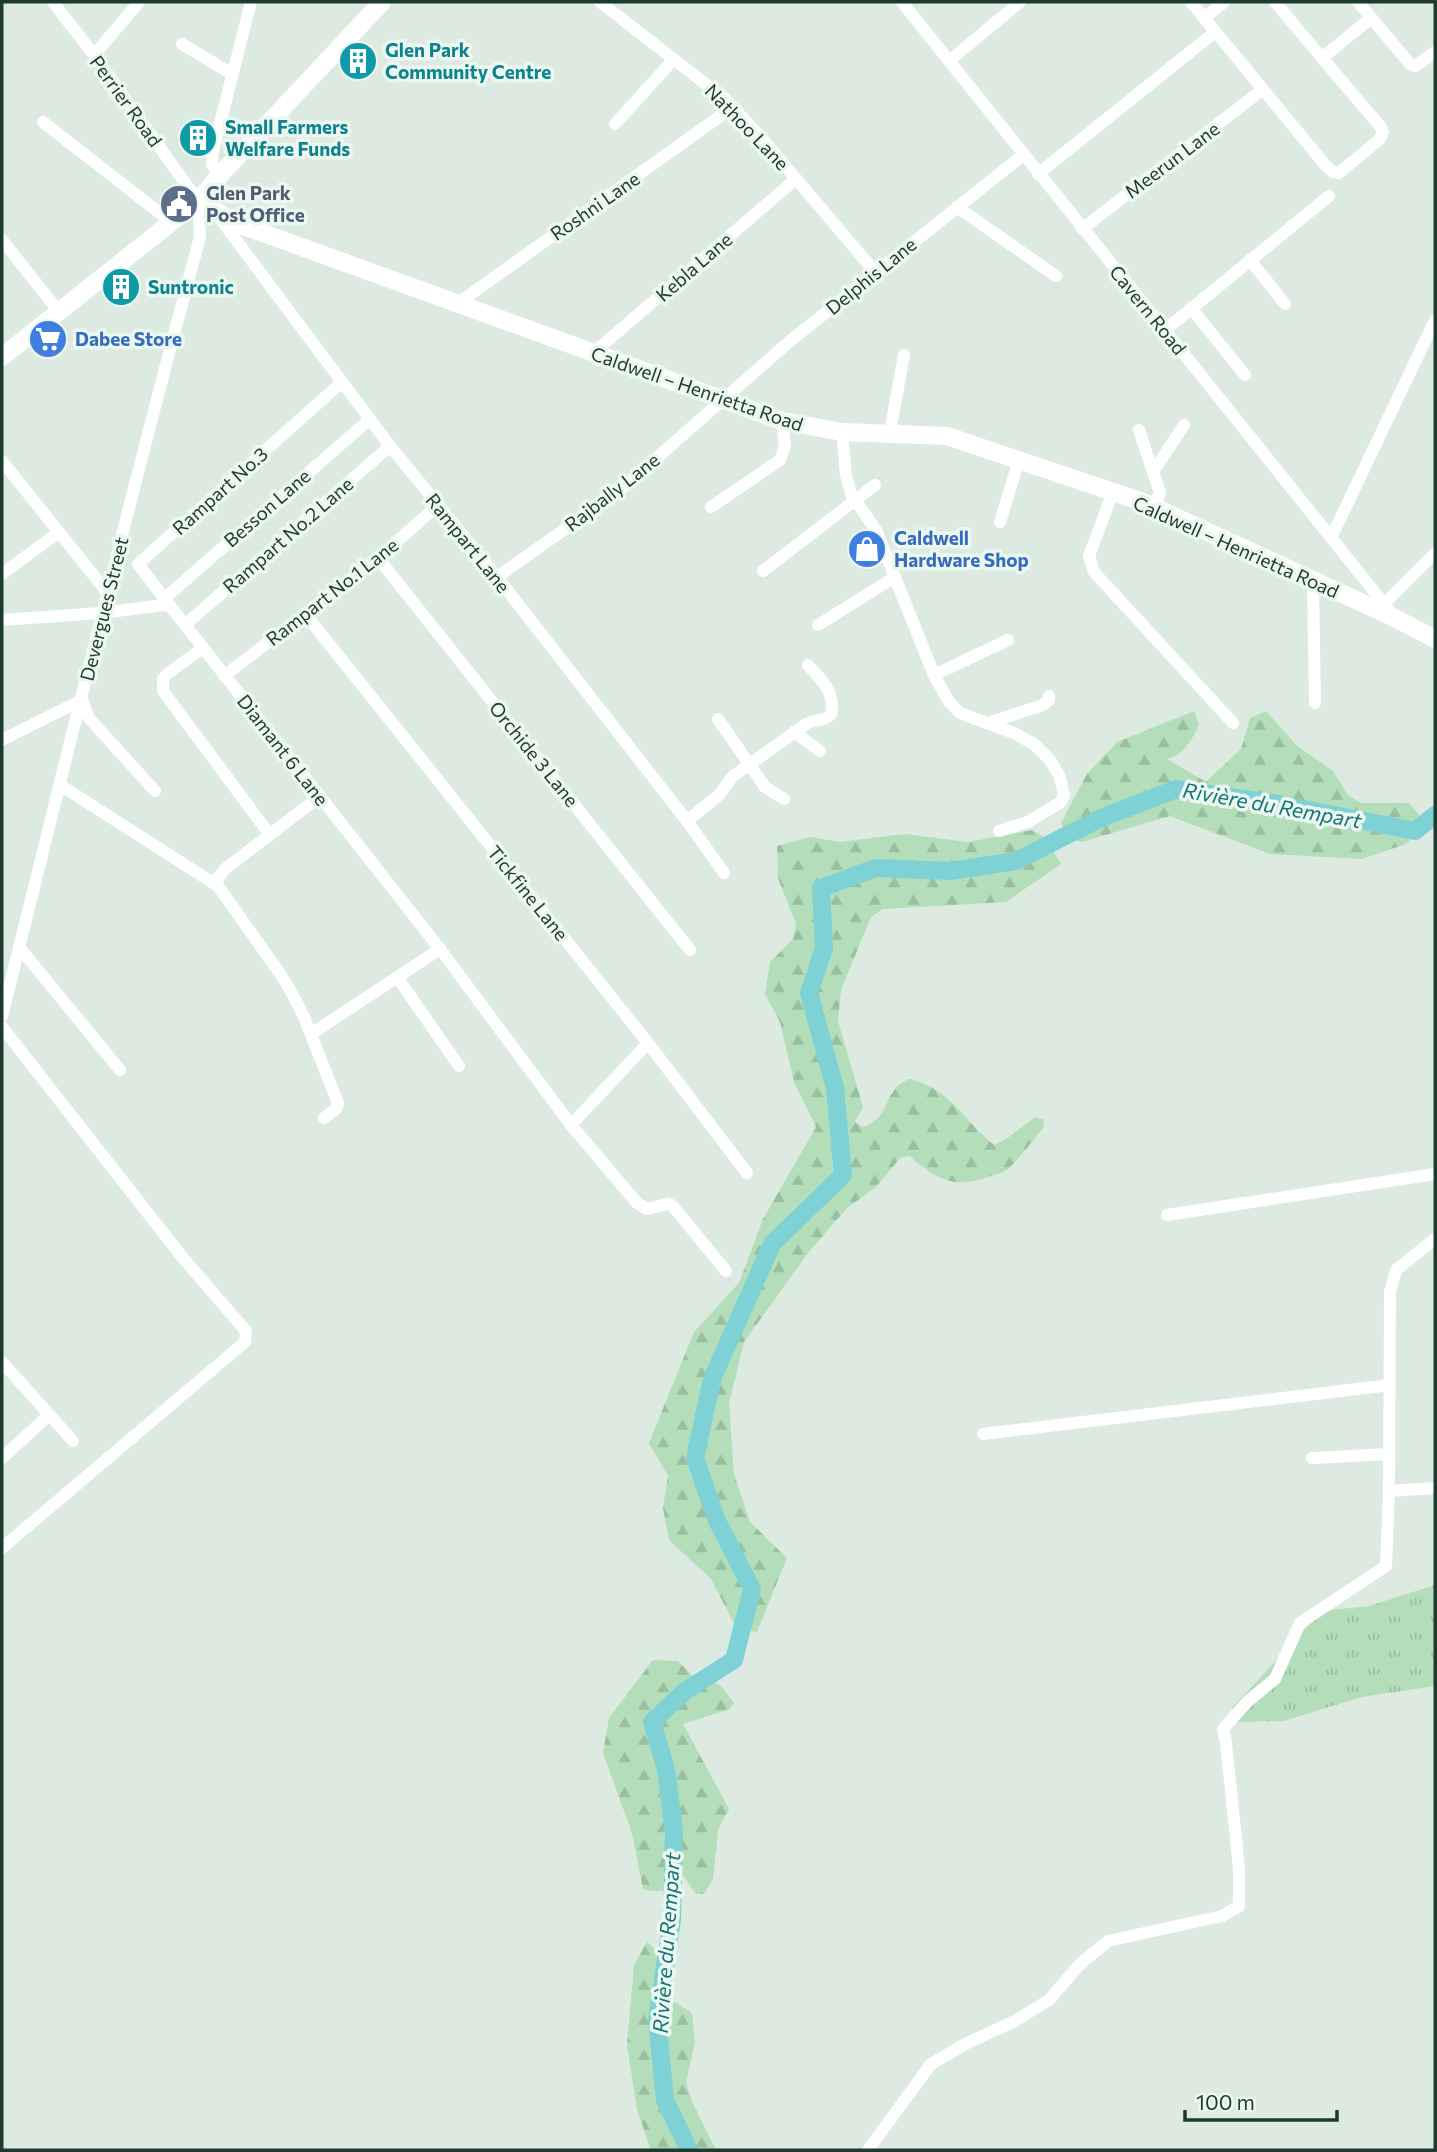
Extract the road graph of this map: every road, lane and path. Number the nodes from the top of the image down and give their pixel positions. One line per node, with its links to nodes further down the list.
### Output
1 (53, 2): 17 (street, Perrier Road)
2 (139, 2): 17 (street)
3 (251, 2): 21 (street)
4 (382, 2): 28 (main road)
5 (600, 2): 19 (street, Nathoo Lane)
6 (902, 2): 20 (street, Cavern Road)
7 (1020, 2): 20 (street)
8 (1191, 2): 12 (street)
9 (1224, 2): 12 (street)
10 (1275, 2): 18 (street)
11 (1358, 2): 13 (street)
12 (1204, 18): 14 (street)
13 (1371, 18): 16 (street); 18 (street)
14 (1215, 32): 22 (street); 27 (street)
15 (182, 44): 21 (street)
16 (1435, 52)
17 (94, 55): 31 (street, Perrier Road)
18 (1322, 58): 22 (street)
19 (674, 59): 23 (street, Nathoo Lane); 25 (street)
20 (949, 61): 26 (street, Cavern Road)
21 (232, 74): 28 (street)
22 (1262, 90): 34 (street, Meerun Lane)
23 (733, 107): 29 (street, Nathoo Lane); 39 (street, Roshni Lane)
24 (43, 122): 33 (street)
25 (615, 124)
26 (1023, 155): 27 (street, Cavern Road); 32 (street, Delphis Lane)
27 (1038, 174): 34 (street, Cavern Road)
28 (219, 176): 31 (main road)
29 (796, 179): 37 (street, Nathoo Lane); 45 (street, Kebla Lane)
30 (1329, 196): 36 (street)
31 (206, 206): 33 (main road); 39 (main road, Caldwell – Henrietta Road); 49 (street, Rampart Lane); 70 (street, Devergues Street)
32 (957, 207): 37 (street, Delphis Lane); 38 (street)
33 (170, 221): 42 (main road)
34 (1082, 229): 44 (street, Cavern Road)
35 (2, 240): 42 (street)
36 (1250, 260): 40 (street); 41 (street)
37 (876, 272): 50 (street, Delphis Lane)
38 (1056, 276)
39 (457, 304): 45 (main road, Caldwell – Henrietta Road)
40 (1285, 304)
41 (1191, 308): 44 (street); 48 (street)
42 (60, 313): 47 (main road)
43 (1435, 320): 69 (street)
44 (1164, 331): 69 (street, Cavern Road)
45 (592, 354): 50 (main road, Caldwell – Henrietta Road)
46 (904, 355): 56 (street)
47 (2, 356)
48 (1245, 375)
49 (342, 382): 51 (street, Rampart Lane); 73 (street, Rampart No.3)
50 (721, 399): 52 (main road, Caldwell – Henrietta Road); 76 (street, Rajbally Lane)
51 (370, 419): 57 (street, Rampart Lane); 80 (street, Besson Lane)
52 (782, 421): 55 (main road, Caldwell – Henrietta Road); 65 (street)
53 (1184, 425): 60 (street)
54 (1139, 430): 60 (street)
55 (842, 432): 56 (main road, Caldwell – Henrietta Road); 63 (street)
56 (890, 432): 58 (main road, Caldwell – Henrietta Road)
57 (390, 446): 64 (street, Rampart Lane); 86 (street, Rampart No.2 Lane)
58 (1019, 460): 62 (main road, Caldwell – Henrietta Road); 67 (street)
59 (2, 461): 68 (street)
60 (1153, 472): 66 (street)
61 (875, 485): 63 (street)
62 (1113, 492): 66 (main road, Caldwell – Henrietta Road); 99 (street)
63 (855, 500): 74 (street); 77 (street)
64 (437, 506): 72 (street, Rampart No.1 Lane); 76 (street, Rampart Lane)
65 (711, 507)
66 (1153, 507): 78 (main road, Caldwell – Henrietta Road)
67 (1000, 522)
68 (59, 532): 75 (street); 79 (street)
69 (1331, 538): 81 (street, Cavern Road)
70 (120, 543): 73 (street); 79 (street, Devergues Street)
71 (1435, 553): 81 (street)
72 (378, 558): 83 (street, Rampart No.1 Lane); 115 (street, Orchide 3 Lane)
73 (138, 564): 80 (street)
74 (763, 571)
75 (2, 575)
76 (497, 577): 108 (street, Rampart Lane)
77 (895, 577): 87 (street); 92 (street)
78 (1313, 582): 84 (main road, Caldwell – Henrietta Road); 96 (street)
79 (107, 592): 82 (street, Devergues Street)
80 (168, 602): 82 (street); 86 (street, Diamant 6 Lane)
81 (1384, 604): 84 (street, Cavern Road)
82 (101, 613): 85 (street); 95 (street, Devergues Street)
83 (306, 615): 93 (street, Rampart No.1 Lane); 120 (street, Tickfine Lane)
84 (1395, 618): 88 (main road, Caldwell – Henrietta Road)
85 (2, 620)
86 (186, 624): 90 (street, Diamant 6 Lane)
87 (818, 625)
88 (1435, 639)
89 (1008, 640): 92 (street)
90 (203, 648): 93 (street, Diamant 6 Lane); 110 (street)
91 (808, 665): 100 (street)
92 (934, 675): 98 (street)
93 (224, 676): 106 (street, Diamant 6 Lane)
94 (1049, 696): 98 (street)
95 (82, 700): 101 (street); 104 (street, Devergues Street); 105 (street)
96 (1315, 703)
97 (718, 719): 103 (street)
98 (988, 723): 109 (street)
99 (1233, 723)
100 (794, 732): 102 (street); 103 (street)
101 (2, 740)
102 (820, 751)
103 (749, 763): 107 (street); 108 (street)
104 (60, 785): 112 (street); 113 (street, Devergues Street)
105 (155, 791)
106 (319, 797): 110 (street); 114 (street, Diamant 6 Lane)
107 (784, 799)
108 (687, 821): 111 (street, Rampart Lane)
109 (999, 831)
110 (270, 835): 112 (street)
111 (724, 873)
112 (218, 886): 119 (street)
113 (19, 947): 117 (street, Devergues Street); 122 (street)
114 (440, 949): 116 (street); 124 (street, Diamant 6 Lane)
115 (690, 950)
116 (397, 977): 119 (street); 121 (street)
117 (2, 1016)
118 (2, 1027): 140 (street)
119 (311, 1034): 123 (street)
120 (648, 1043): 124 (street); 125 (street, Tickfine Lane)
121 (459, 1066)
122 (120, 1070)
123 (324, 1118)
124 (571, 1125): 129 (street, Diamant 6 Lane)
125 (747, 1173)
126 (1435, 1174): 127 (street)
127 (1167, 1215)
128 (1435, 1239): 131 (street)
129 (726, 1271)
130 (2, 1362): 132 (street)
131 (1390, 1385): 133 (street); 135 (street)
132 (49, 1415): 134 (street); 136 (street)
133 (984, 1434)
134 (72, 1441)
135 (1389, 1454): 137 (street); 139 (street)
136 (2, 1458)
137 (1312, 1458)
138 (1435, 1488): 139 (street)
139 (1389, 1491): 141 (street)
140 (2, 1548)
141 (868, 2150)

